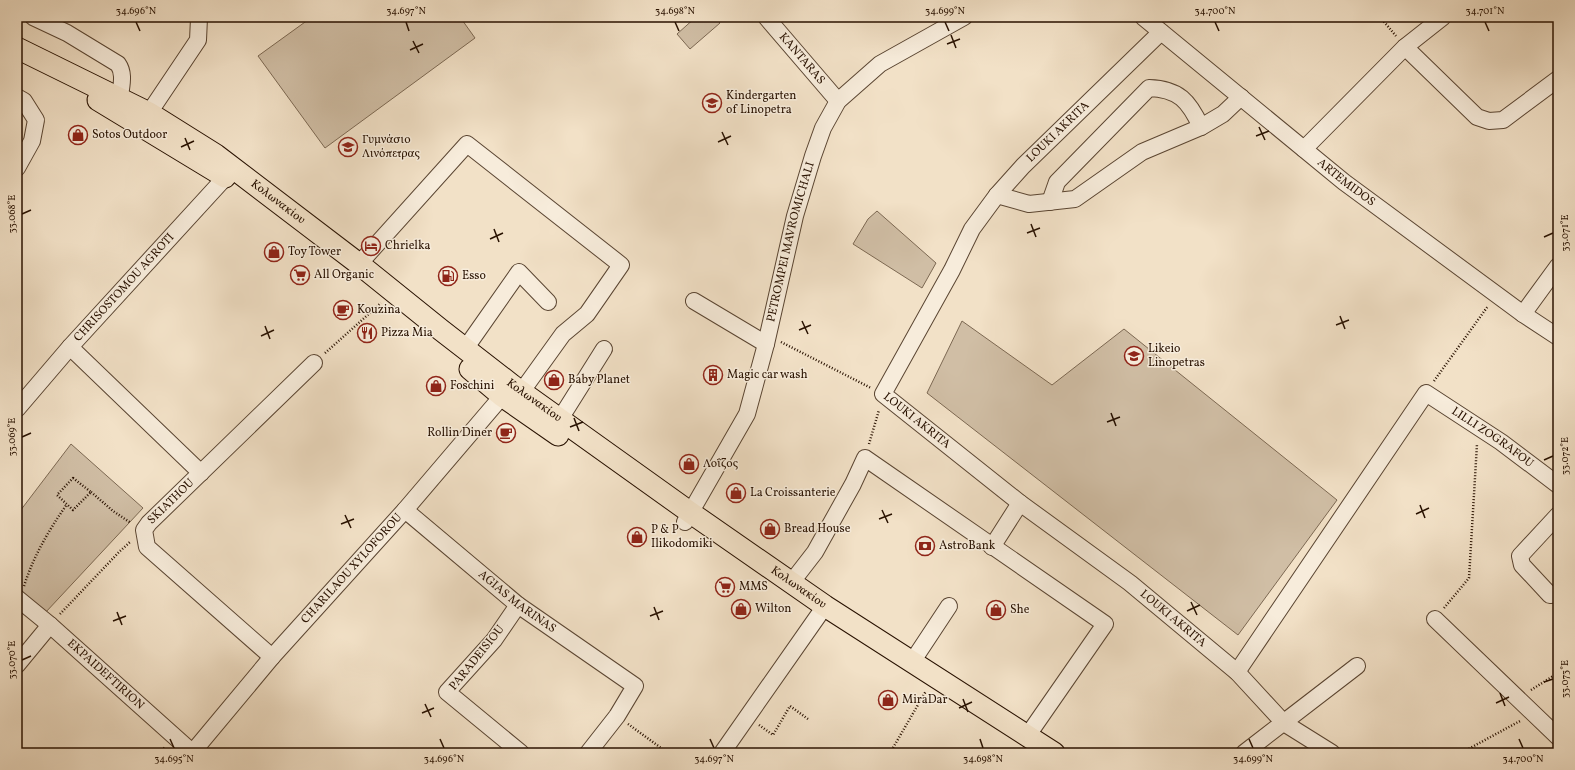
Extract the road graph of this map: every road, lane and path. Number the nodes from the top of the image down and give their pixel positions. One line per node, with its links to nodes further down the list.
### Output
1 (34, 17): 15 (street)
2 (198, 17): 17 (street)
3 (964, 17): 16 (street, PETROMPEI MAVROMICHALI)
4 (1143, 17): 8 (street, ARTEMIDOS)
5 (1380, 17): 9 (path)
6 (1443, 17): 9 (street)
7 (768, 18): 16 (street, KANTARAS)
8 (1160, 32): 14 (street, ARTEMIDOS); 22 (street, LOUKI AKRITA)
9 (1405, 47): 12 (street); 19 (street)
10 (17, 48): 15 (main road, Κολωνακίου)
11 (17, 59): 21 (main road, Κολωνακίου)
12 (1558, 79)
13 (17, 97): 20 (street)
14 (1241, 97): 18 (street); 19 (street, ARTEMIDOS)
15 (120, 98): 17 (main road, Κολωνακίου)
16 (838, 101): 32 (street, PETROMPEI MAVROMICHALI)
17 (149, 113): 21 (main road, Κολωνακίου)
18 (1201, 127): 23 (street); 23 (street)
19 (1304, 149): 26 (street, ARTEMIDOS)
20 (17, 168)
21 (229, 173): 24 (main road, Κολωνακίου); 27 (main road, Κολωνακίου); 33 (street, CHRISOSTOMOU AGROTI)
22 (997, 195): 23 (street); 39 (street, LOUKI AKRITA)
23 (1050, 202)
24 (359, 264): 35 (main road, Κολωνακίου); 37 (street, CHARILAOU XYLOFOROU)
25 (1558, 266): 30 (street)
26 (1497, 295): 30 (street, ARTEMIDOS); 38 (path)
27 (386, 299): 36 (path); 37 (main road, Κολωνακίου)
28 (694, 301): 32 (street)
29 (548, 302): 35 (street)
30 (1523, 314): 31 (street, ARTEMIDOS)
31 (1558, 337)
32 (767, 340): 39 (path); 51 (street, PETROMPEI MAVROMICHALI)
33 (70, 348): 40 (street, CHRISOSTOMOU AGROTI); 44 (street)
34 (604, 349): 41 (street)
35 (465, 350): 37 (main road, Κολωνακίου)
36 (314, 363): 44 (street, SKIATHOU)
37 (512, 391): 41 (main road, Κολωνακίου); 49 (street, CHARILAOU XYLOFOROU); 51 (main road, Κολωνακίου)
38 (1426, 393): 42 (street, LILLI ZOGRAFOU); 66 (street)
39 (883, 394): 43 (path); 47 (street, LOUKI AKRITA)
40 (17, 409)
41 (560, 419): 51 (main road, Κολωνακίου)
42 (1478, 427): 45 (street, LILLI ZOGRAFOU); 60 (path)
43 (865, 458): 53 (street); 54 (street)
44 (201, 473): 52 (street, SKIATHOU)
45 (1558, 485)
46 (90, 492): 48 (path); 48 (path); 52 (path)
47 (1020, 503): 53 (street); 66 (street, LOUKI AKRITA)
48 (67, 504): 56 (path)
49 (405, 510): 57 (street, AGIAS MARINAS); 62 (street, CHARILAOU XYLOFOROU)
50 (1558, 515): 55 (street)
51 (688, 518): 54 (main road, Κολωνακίου); 59 (main road, Κολωνακίου)
52 (144, 530): 61 (path); 62 (street, SKIATHOU)
53 (992, 547): 76 (street)
54 (792, 583): 59 (main road, Κολωνακίου)
55 (1558, 594)
56 (18, 599): 61 (street, EKPAIDEFTIRION)
57 (518, 606): 71 (street, AGIAS MARINAS); 78 (street, PARADEISIOU)
58 (950, 606): 63 (street)
59 (822, 610): 63 (main road, Κολωνακίου); 68 (main road, Κολωνακίου); 72 (street)
60 (1435, 619): 69 (street)
61 (50, 625): 64 (street); 77 (street, EKPAIDEFTIRION)
62 (272, 657): 77 (street, CHARILAOU XYLOFOROU)
63 (912, 662): 76 (main road, Κολωνακίου)
64 (17, 665)
65 (1357, 666): 74 (street)
66 (1237, 672): 74 (street, LOUKI AKRITA)
67 (1558, 673): 69 (path)
68 (929, 685): 76 (main road, Κολωνακίου); 82 (path)
69 (1516, 698): 70 (street)
70 (1532, 714): 75 (street); 86 (path)
71 (617, 716): 79 (street); 80 (path)
72 (747, 717): 73 (path); 81 (street)
73 (808, 719)
74 (1284, 723): 84 (street); 85 (street, LOUKI AKRITA)
75 (1558, 737)
76 (1031, 744): 83 (main road, Κολωνακίου)
77 (193, 753)
78 (521, 753)
79 (588, 753)
80 (668, 753)
81 (722, 753)
82 (890, 753)
83 (1054, 753)
84 (1244, 753)
85 (1332, 753)
86 (1460, 753)

